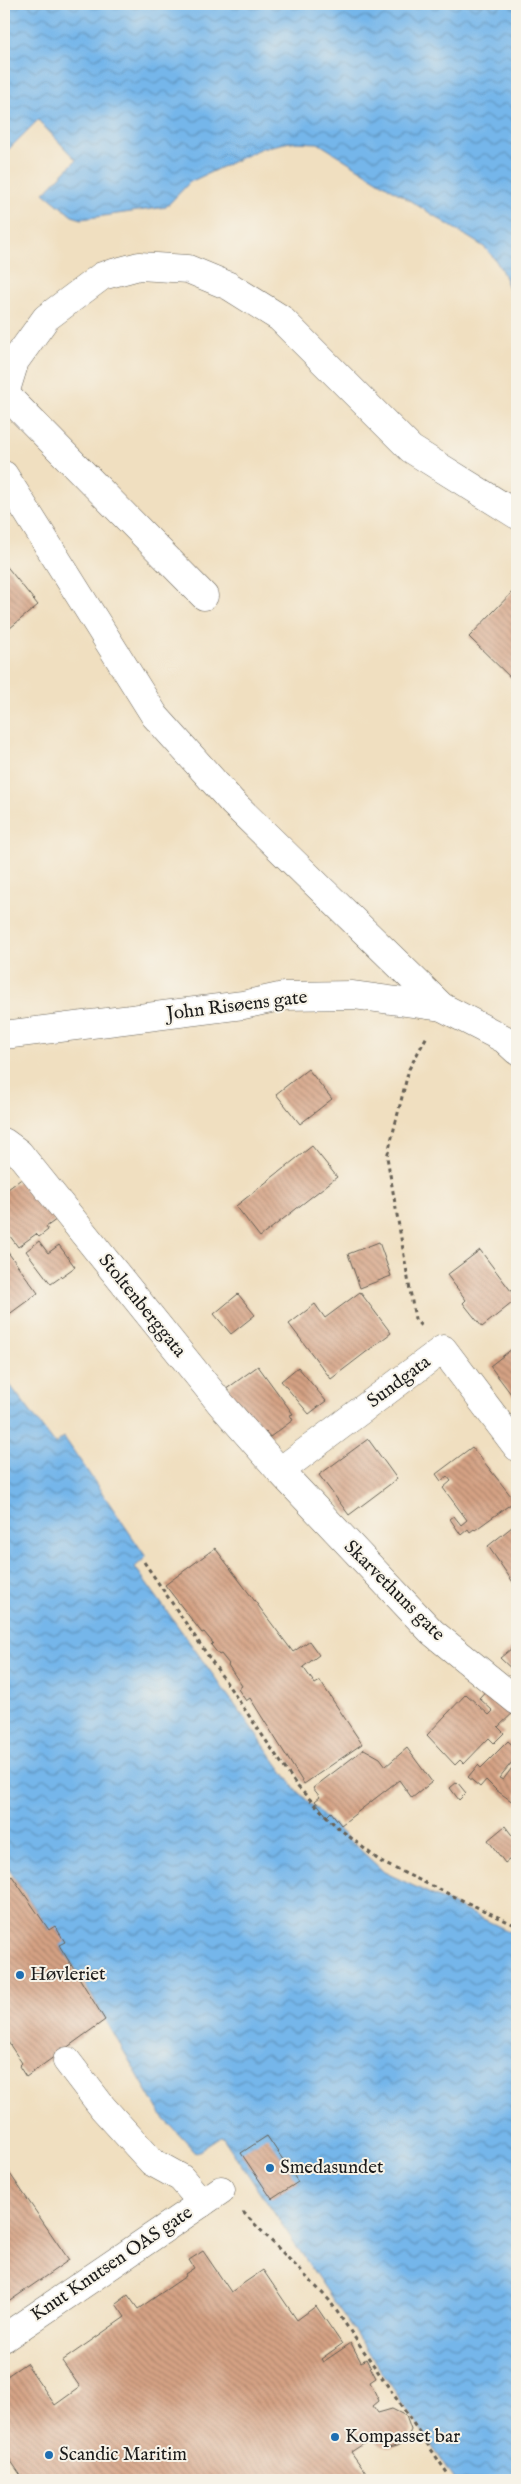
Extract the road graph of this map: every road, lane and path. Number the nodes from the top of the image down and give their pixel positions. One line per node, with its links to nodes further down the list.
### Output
1 (4, 394): 4 (street); 5 (street)
2 (4, 475): 3 (street)
3 (14, 508): 6 (street)
4 (517, 515)
5 (204, 596)
6 (442, 1007): 7 (street, John Risøens gate); 8 (street, John Risøens gate); 10 (path)
7 (4, 1035)
8 (517, 1052)
9 (4, 1142): 12 (street, Stoltenberggata)
10 (443, 1349): 11 (street, Sundgata); 12 (street, Sundgata)
11 (517, 1447)
12 (280, 1472): 14 (street, Skarvethuns gate)
13 (144, 1562): 15 (path)
14 (517, 1701)
15 (517, 1926)
16 (67, 2061): 17 (street)
17 (212, 2196): 18 (street, Knut Knutsen OAS gate); 19 (path)
18 (4, 2338)
19 (452, 2480)

